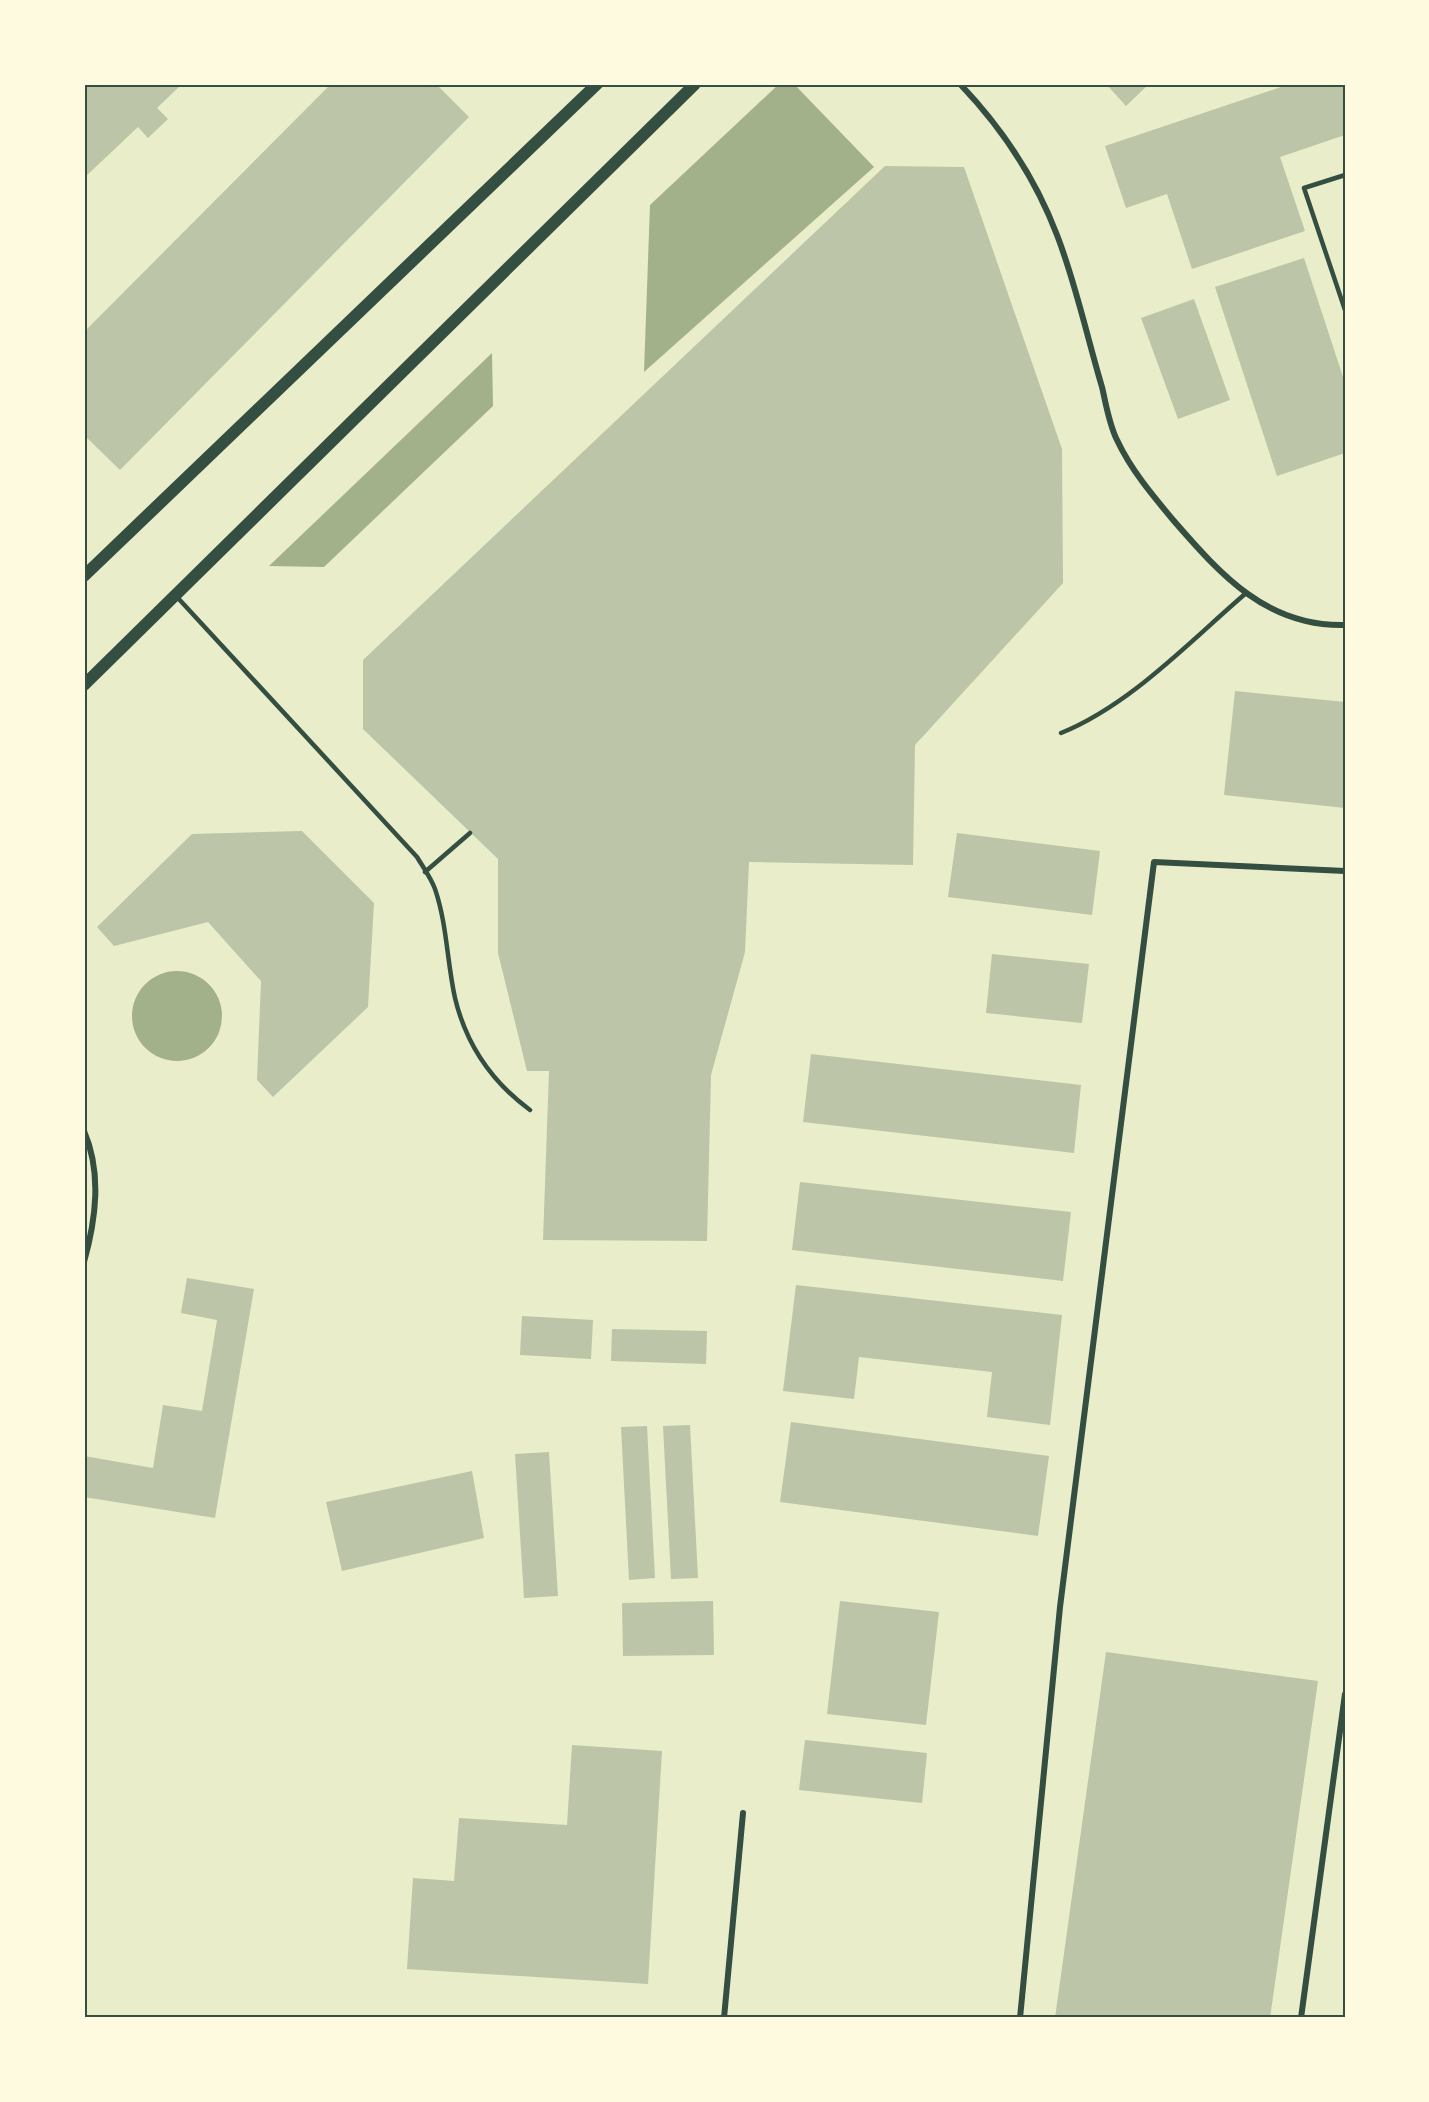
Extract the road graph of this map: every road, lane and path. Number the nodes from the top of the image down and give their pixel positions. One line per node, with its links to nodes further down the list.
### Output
1 (597, 84): 6 (main road)
2 (695, 84): 8 (main road)
3 (960, 84): 7 (street)
4 (1345, 175): 5 (lane)
5 (1345, 310)
6 (84, 576)
7 (1245, 594): 9 (street); 11 (lane)
8 (176, 595): 10 (main road); 14 (lane)
9 (1345, 626)
10 (84, 686)
11 (1061, 733)
12 (470, 833): 14 (lane)
13 (1345, 871): 22 (street)
14 (425, 872): 15 (lane)
15 (530, 1110)
16 (84, 1131): 17 (street)
17 (84, 1262)
18 (1345, 1694): 19 (street)
19 (1343, 1720): 23 (street)
20 (743, 1813): 21 (street)
21 (724, 2018)
22 (1020, 2018)
23 (1301, 2018)

